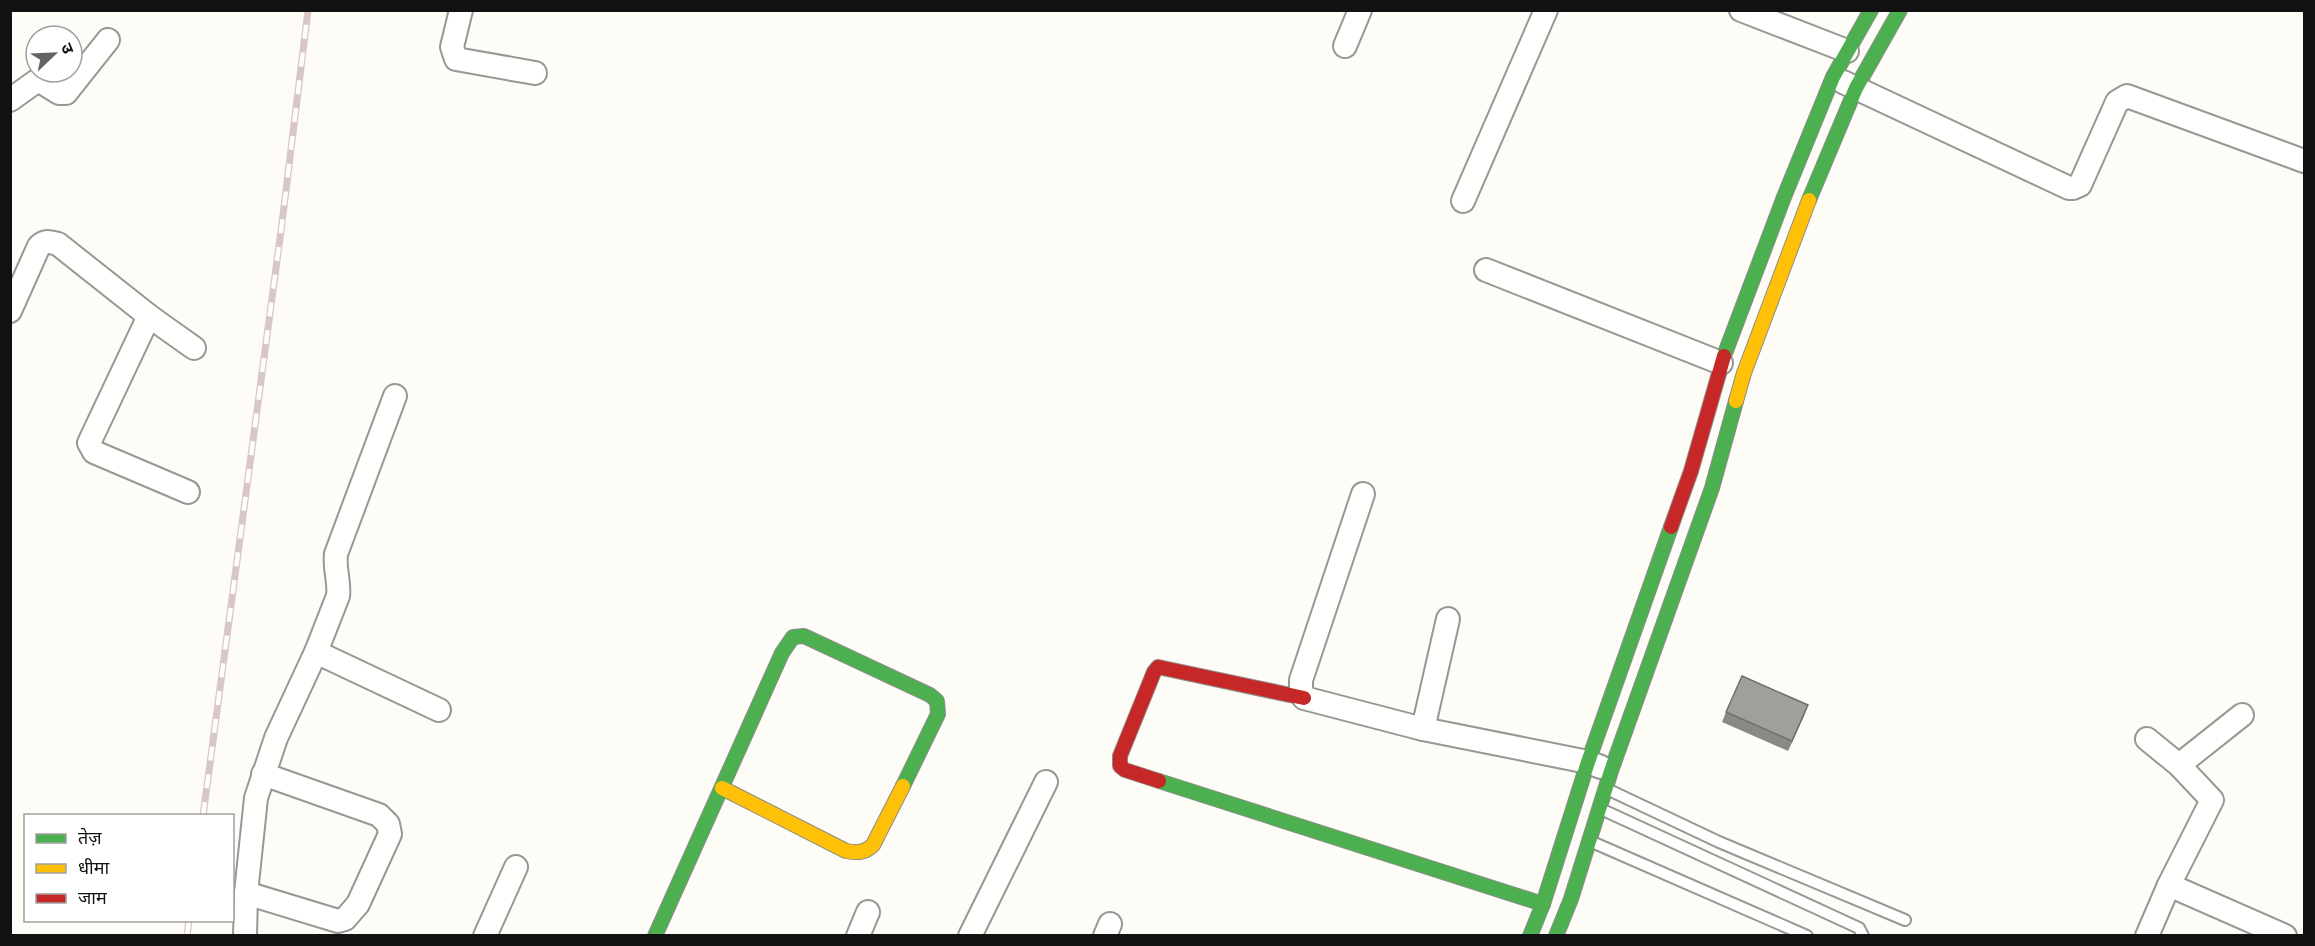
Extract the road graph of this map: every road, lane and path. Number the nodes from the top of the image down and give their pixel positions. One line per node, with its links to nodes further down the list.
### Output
1 (462, 10): 10 (street)
2 (1360, 10): 8 (street)
3 (1546, 10): 15 (street)
4 (1741, 10): 9 (street)
5 (1871, 10): 9 (main road)
6 (1900, 10): 12 (main road)
7 (108, 40): 13 (street)
8 (1345, 46)
9 (1847, 51): 11 (main road)
10 (535, 73)
11 (1833, 77): 12 (street); 21 (main road)
12 (1856, 88): 14 (street); 35 (main road)
13 (10, 100)
14 (2304, 161)
15 (1463, 201)
16 (1486, 270): 21 (street)
17 (16, 280): 18 (street); 19 (street)
18 (10, 311)
19 (149, 316): 20 (street); 23 (street)
20 (194, 348)
21 (1721, 363): 32 (main road)
22 (396, 396): 26 (street)
23 (188, 492)
24 (1363, 494): 27 (street)
25 (1448, 619): 30 (street)
26 (316, 652): 28 (street); 34 (street)
27 (1304, 698): 30 (street); 43 (main road)
28 (439, 710)
29 (2242, 716): 33 (street)
30 (1423, 729): 32 (street)
31 (2147, 739): 33 (street)
32 (1588, 762): 35 (street); 43 (main road)
33 (2179, 765): 41 (street)
34 (263, 774): 42 (street); 42 (street)
35 (1609, 780): 38 (main road); 45 (lane)
36 (1046, 782): 50 (street)
37 (722, 788): 37 (main road); 48 (main road)
38 (1599, 809): 39 (main road); 54 (lane)
39 (1589, 840): 52 (main road); 53 (lane)
40 (516, 867): 47 (street)
41 (2169, 885): 55 (street); 56 (street)
42 (246, 893): 46 (street)
43 (1543, 904): 51 (main road)
44 (868, 912): 49 (street)
45 (1905, 920)
46 (244, 936)
47 (485, 936)
48 (655, 936)
49 (858, 936)
50 (970, 936)
51 (1530, 936)
52 (1556, 936)
53 (1808, 936)
54 (1863, 936)
55 (2147, 936)
56 (2285, 936)

